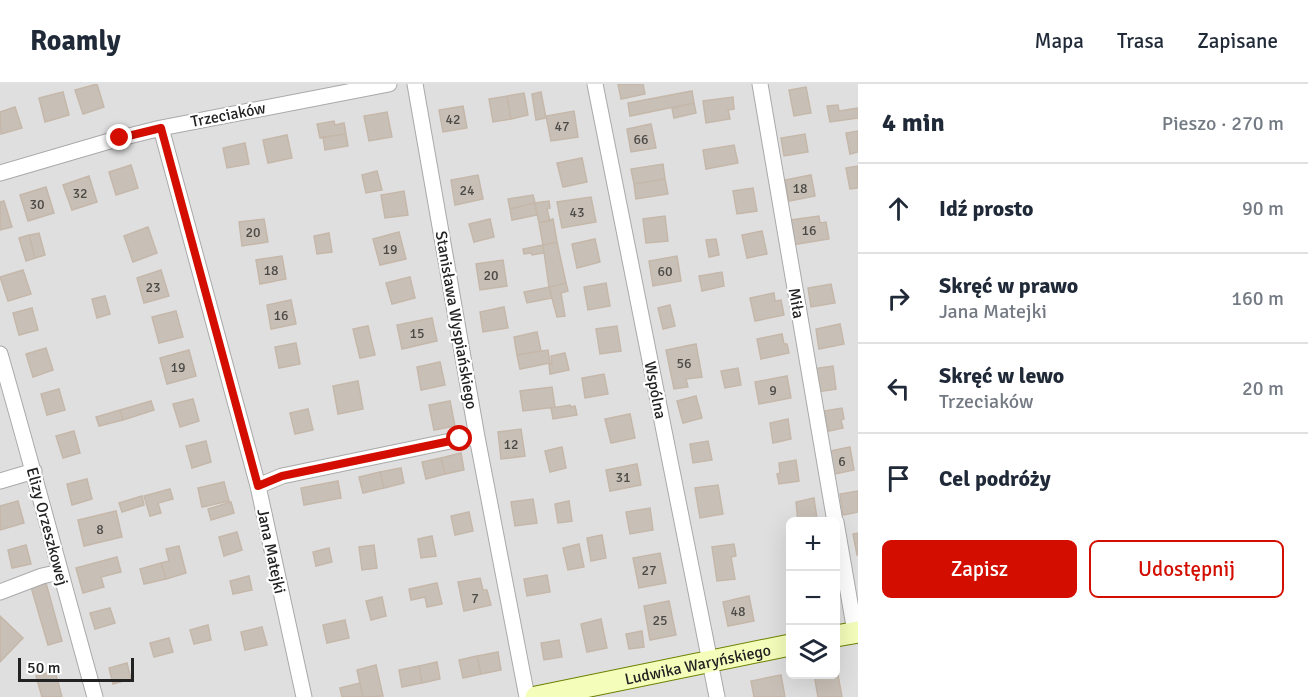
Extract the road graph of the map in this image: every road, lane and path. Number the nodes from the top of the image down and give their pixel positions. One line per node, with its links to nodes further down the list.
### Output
1 (389, 84): 5 (street, Trzeciaków)
2 (415, 84): 8 (street, Stanisława Wyspiańskiego)
3 (595, 84): 18 (street, Wspólna)
4 (760, 84): 12 (street, Miła)
5 (161, 128): 6 (street, Trzeciaków); 11 (street, Jana Matejki)
6 (0, 173)
7 (0, 354): 9 (street, Elizy Orzeszkowej)
8 (477, 437): 11 (street); 21 (street, Stanisława Wyspiańskiego)
9 (34, 471): 10 (street); 14 (street, Elizy Orzeszkowej)
10 (0, 481)
11 (258, 486): 20 (street, Jana Matejki)
12 (834, 517)
13 (840, 559): 16 (street, Miła)
14 (60, 572): 15 (street); 19 (street, Elizy Orzeszkowej)
15 (0, 592)
16 (850, 633)
17 (786, 646): 18 (main road, Ludwika Waryńskiego)
18 (710, 662): 22 (main road, Ludwika Waryńskiego); 23 (street, Wspólna)
19 (95, 697)
20 (304, 697)
21 (527, 697)
22 (536, 697)
23 (717, 697)

